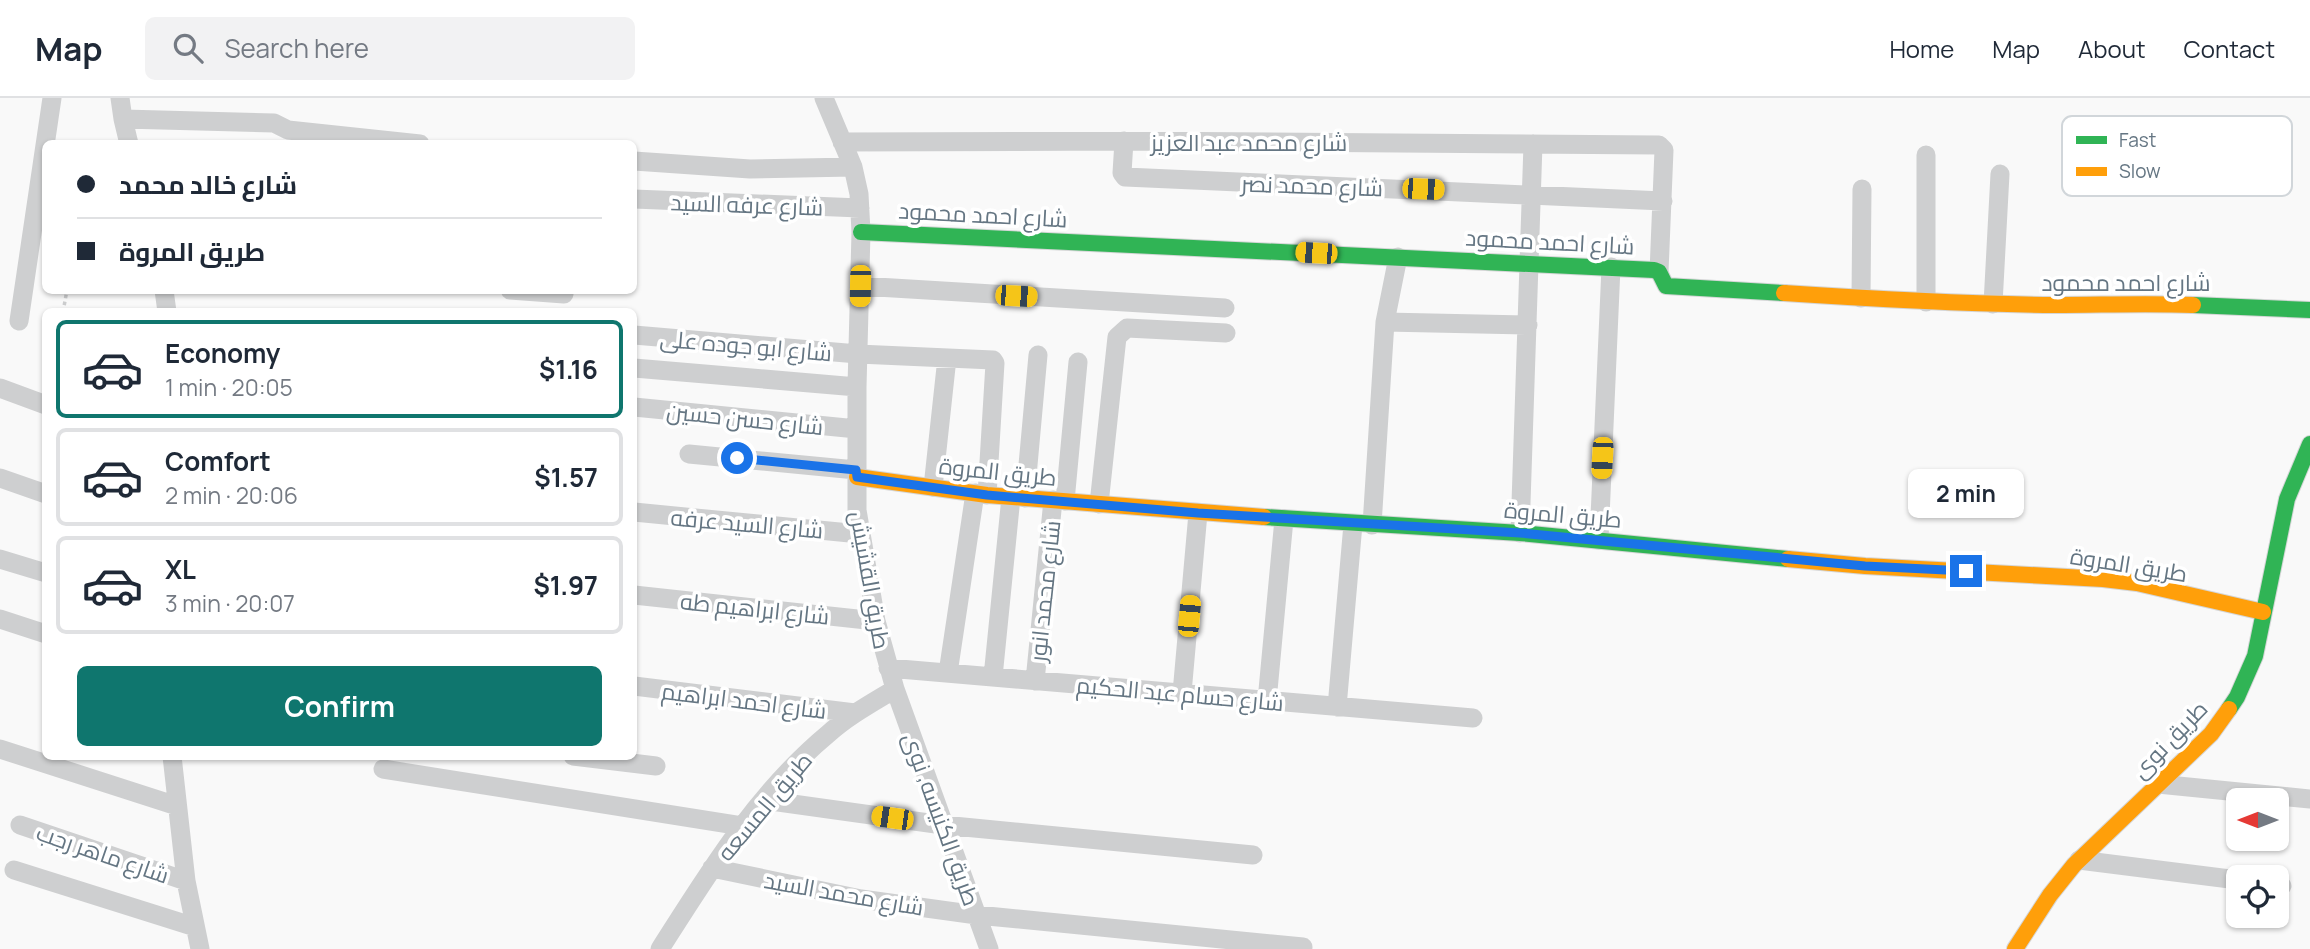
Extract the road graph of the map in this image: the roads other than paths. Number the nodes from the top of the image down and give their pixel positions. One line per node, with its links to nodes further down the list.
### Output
1 (52, 98): 5 (street)
2 (120, 98): 4 (street)
3 (824, 98): 9 (street, طريق القشيش)
4 (123, 119): 6 (street); 7 (street)
5 (48, 140)
6 (128, 140)
7 (382, 140)
8 (1124, 141): 9 (street, شارع محمد عبد العزيز); 10 (street, شارع محمد عبد العزيز); 16 (street, شارع محمد نصر)
9 (842, 142): 13 (street, طريق القشيش)
10 (1533, 144): 16 (street); 19 (street, شارع محمد عبد العزيز)
11 (1926, 155): 29 (street)
12 (637, 161): 13 (street)
13 (853, 167): 20 (street, طريق القشيش)
14 (2000, 174): 30 (street)
15 (1862, 189): 28 (street)
16 (1531, 194): 19 (street, شارع محمد نصر); 24 (street)
17 (42, 199): 22 (street)
18 (637, 199): 20 (street, شارع عرفه السيد)
19 (1663, 201): 26 (street)
20 (860, 208): 21 (street, طريق القشيش)
21 (861, 232): 23 (street, شارع احمد محمود); 27 (street, طريق القشيش)
22 (38, 239): 33 (street)
23 (1398, 257): 24 (street, شارع احمد محمود); 34 (street)
24 (1529, 263): 25 (street, شارع احمد محمود); 35 (street)
25 (1611, 267): 26 (street, شارع احمد محمود); 64 (street)
26 (1659, 272): 28 (street, شارع احمد محمود)
27 (860, 286): 31 (street); 38 (street, طريق القشيش)
28 (1861, 298): 29 (street, شارع احمد محمود)
29 (1926, 302): 30 (street, شارع احمد محمود)
30 (1993, 304): 32 (street, شارع احمد محمود)
31 (1225, 308)
32 (2310, 310)
33 (19, 321)
34 (1385, 322): 35 (street); 61 (street)
35 (1528, 326): 62 (street)
36 (1226, 334): 57 (street)
37 (637, 335): 38 (street, شارع ابو جوده على)
38 (858, 354): 40 (street, شارع ابو جوده على); 43 (street, طريق القشيش)
39 (1038, 355): 55 (street)
40 (947, 358): 52 (street); 54 (street, شارع ابو جوده على)
41 (1078, 362): 56 (street, شارع محمد انور)
42 (637, 368): 43 (street)
43 (857, 387): 47 (street, طريق القشيش)
44 (0, 388): 45 (street)
45 (42, 404)
46 (637, 407): 47 (street, شارع حسن حسين)
47 (857, 429): 50 (street, طريق القشيش)
48 (2310, 443): 68 (street, طريق نوى)
49 (689, 454): 50 (street)
50 (857, 474): 52 (street, طريق المروة); 63 (street, طريق القشيش)
51 (0, 478): 53 (street)
52 (933, 488): 54 (street, طريق المروة)
53 (42, 493)
54 (981, 494): 55 (street, طريق المروة); 73 (street)
55 (1018, 497): 56 (street, طريق المروة); 74 (street)
56 (1059, 501): 57 (street, طريق المروة); 75 (street, شارع محمد انور)
57 (1099, 504): 59 (street, طريق المروة)
58 (637, 512): 63 (street, شارع السيد عرفه)
59 (1198, 513): 60 (street, طريق المروة); 78 (street)
60 (1284, 519): 61 (street, طريق المروة); 79 (street)
61 (1362, 524): 62 (street, طريق المروة); 80 (street)
62 (1520, 533): 64 (street, طريق المروة)
63 (860, 534): 70 (street, طريق القشيش)
64 (1599, 540): 68 (street, طريق المروة)
65 (0, 559): 66 (street)
66 (42, 572)
67 (637, 595): 70 (street, شارع ابراهيم طه)
68 (2263, 612): 88 (street, طريق نوى)
69 (0, 620): 71 (street)
70 (876, 621): 72 (street, طريق القشيش)
71 (42, 633)
72 (888, 668): 73 (street, شارع حسام عبد الحكيم); 77 (street, طريق القشيش)
73 (948, 673): 74 (street, شارع حسام عبد الحكيم)
74 (993, 677): 75 (street, شارع حسام عبد الحكيم)
75 (1035, 681): 78 (street, شارع حسام عبد الحكيم)
76 (637, 686): 81 (street, شارع احمد ابراهيم)
77 (895, 689): 81 (street, طريق المسعه); 93 (street, طريق الكنيسه, نوى)
78 (1182, 693): 79 (street, شارع حسام عبد الحكيم)
79 (1267, 701): 80 (street, شارع حسام عبد الحكيم)
80 (1337, 707): 82 (street, شارع حسام عبد الحكيم)
81 (855, 713): 90 (street, طريق المسعه)
82 (1473, 718)
83 (0, 749): 91 (street)
84 (172, 760): 91 (street)
85 (606, 760): 86 (street)
86 (656, 766)
87 (383, 769): 94 (street)
88 (2158, 784): 89 (street); 96 (street, طريق نوى)
89 (2310, 799)
90 (764, 800): 93 (street); 94 (street, طريق المسعه)
91 (177, 806): 100 (street)
92 (20, 825): 100 (street, شارع ماهر رجب)
93 (943, 825): 95 (street); 101 (street, طريق الكنيسه, نوى)
94 (742, 826): 97 (street, طريق المسعه)
95 (1253, 855)
96 (2079, 860): 99 (street); 107 (street, طريق نوى)
97 (712, 868): 101 (street, شارع محمد السيد); 105 (street, طريق المسعه)
98 (15, 870): 102 (street)
99 (2226, 878)
100 (186, 881): 102 (street)
101 (977, 915): 103 (street, شارع محمد السيد); 106 (street, طريق الكنيسه, نوى)
102 (195, 927): 104 (street)
103 (1303, 947)
104 (200, 949)
105 (660, 949)
106 (989, 949)
107 (2015, 949)

